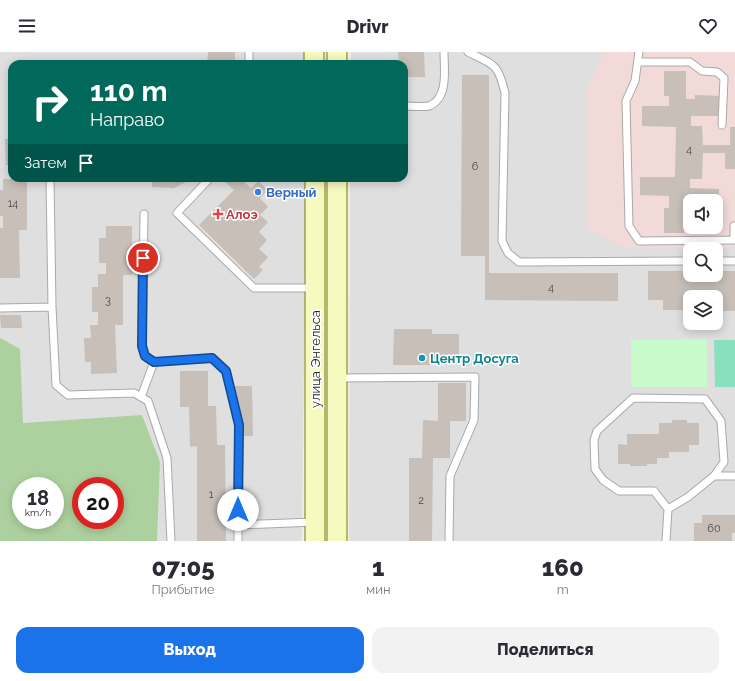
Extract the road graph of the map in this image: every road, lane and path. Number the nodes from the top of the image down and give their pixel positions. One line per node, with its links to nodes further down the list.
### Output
1 (444, 52): 5 (lane)
2 (468, 52): 13 (lane)
3 (639, 52): 4 (lane)
4 (638, 62): 6 (lane); 12 (lane)
5 (408, 106)
6 (722, 125)
7 (50, 182): 17 (lane)
8 (206, 182): 16 (lane)
9 (314, 182): 16 (main road, улица Энгельса)
10 (337, 182): 20 (main road, улица Энгельса)
11 (144, 214): 19 (lane)
12 (734, 226)
13 (683, 261)
14 (723, 261): 15 (lane)
15 (735, 261)
16 (315, 288): 25 (main road, улица Энгельса)
17 (52, 307): 18 (lane); 21 (lane)
18 (0, 308)
19 (154, 362): 21 (lane); 26 (lane)
20 (337, 378): 30 (main road, улица Энгельса); 31 (lane)
21 (141, 397): 27 (lane)
22 (714, 476): 23 (lane); 24 (lane); 24 (lane)
23 (735, 476)
24 (668, 509): 32 (lane)
25 (315, 522): 26 (lane); 29 (main road, улица Энгельса)
26 (238, 525): 28 (lane)
27 (171, 541)
28 (238, 541)
29 (315, 541)
30 (337, 541)
31 (449, 541)
32 (666, 541)

